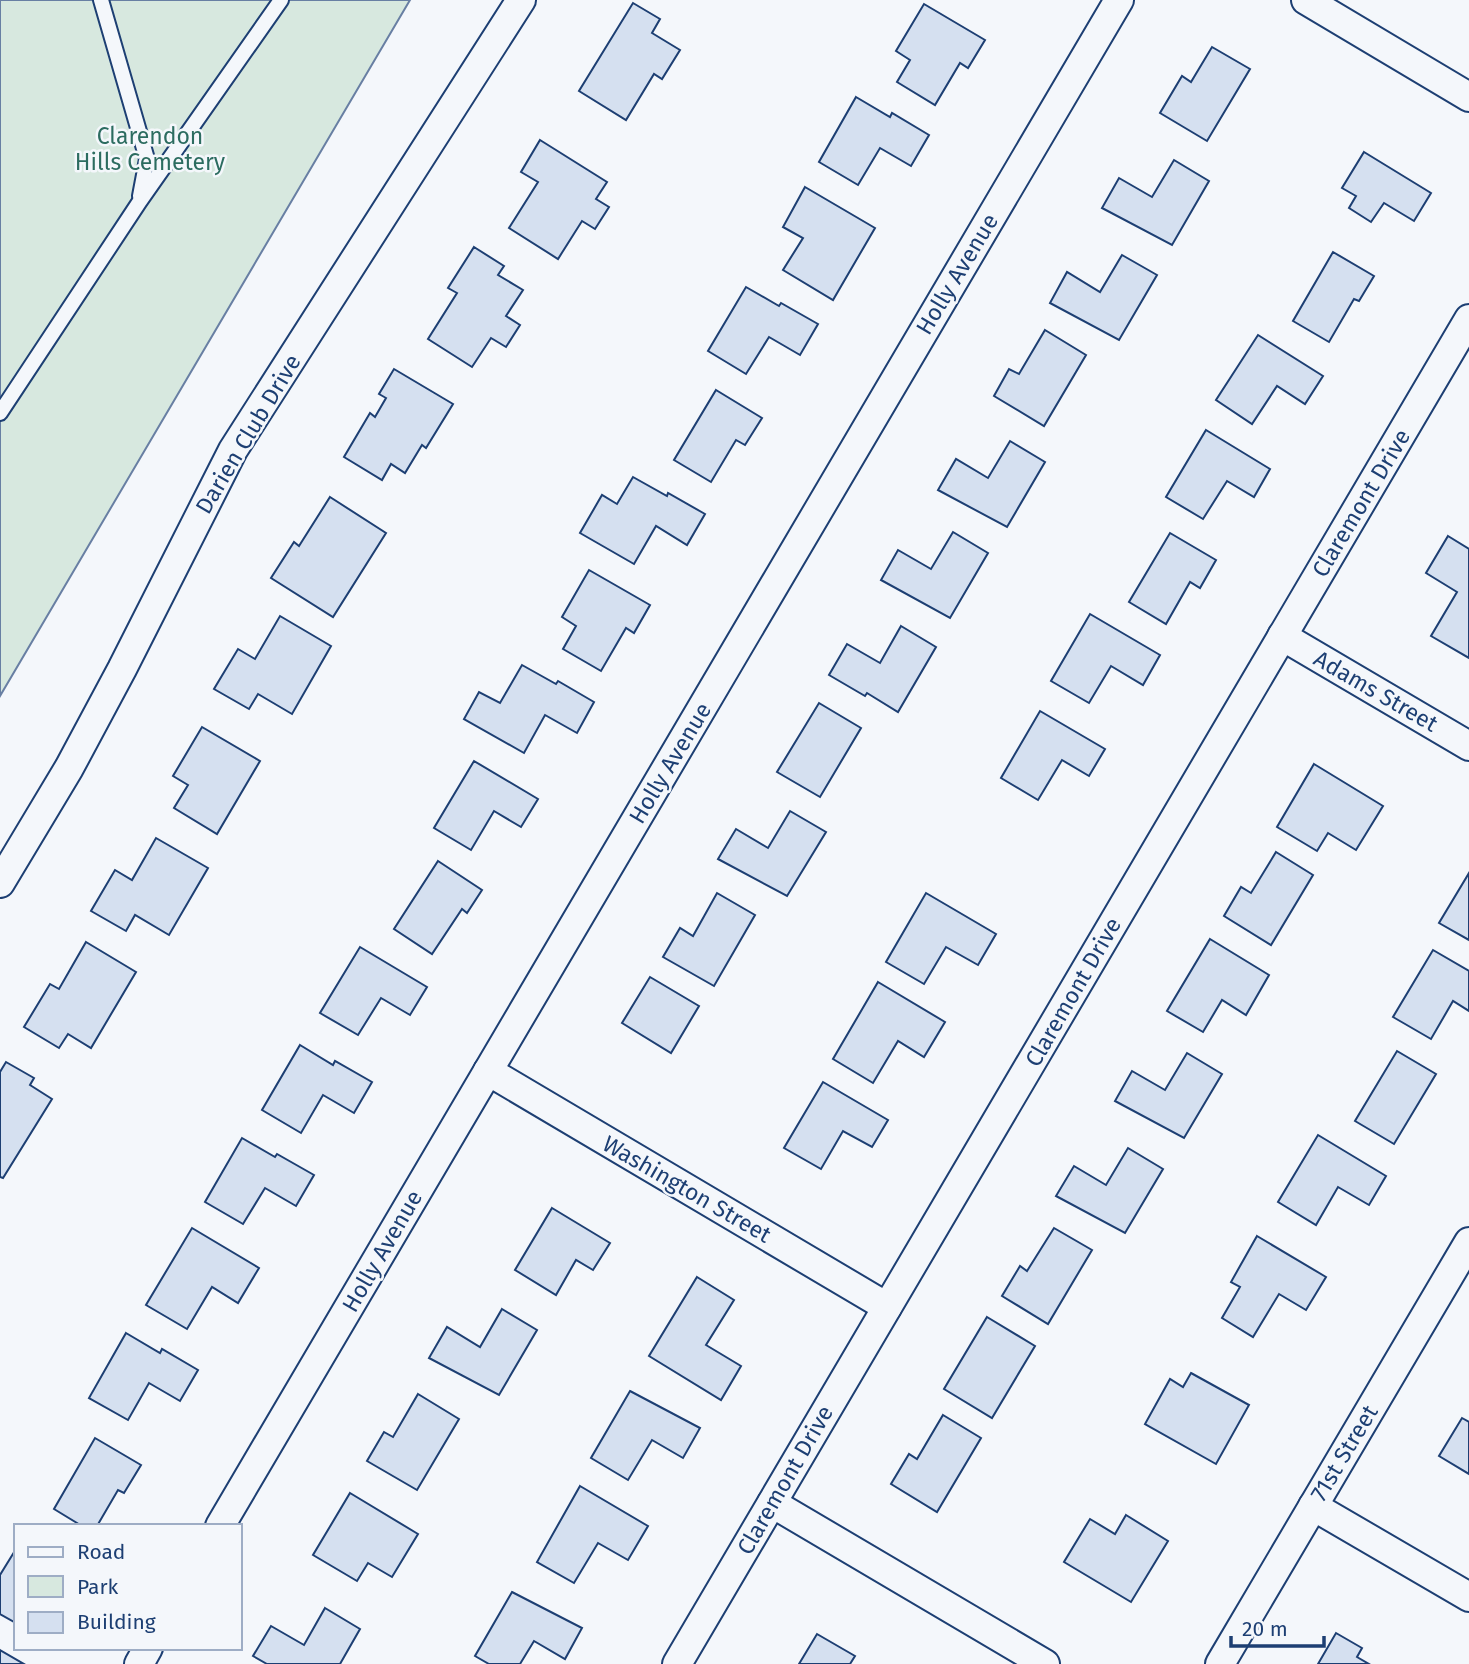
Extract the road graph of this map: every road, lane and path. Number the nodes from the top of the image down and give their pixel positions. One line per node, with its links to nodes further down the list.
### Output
1 (101, 0): 7 (lane)
2 (281, 0): 7 (lane)
3 (521, 0): 12 (street, Darien Club Drive)
4 (1119, 0): 13 (street, Holly Avenue)
5 (1306, 0): 6 (street)
6 (1469, 97)
7 (140, 201): 9 (lane)
8 (1469, 319): 10 (street, Claremont Drive)
9 (0, 413)
10 (1282, 636): 11 (street, Adams Street); 15 (street, Claremont Drive)
11 (1469, 746)
12 (0, 883)
13 (488, 1072): 15 (street, Washington Street); 18 (street, Holly Avenue)
14 (1469, 1242): 17 (street, 71st Street)
15 (887, 1307): 16 (street, Claremont Drive)
16 (772, 1503): 20 (street, Claremont Drive); 21 (street)
17 (1313, 1506): 19 (street); 22 (street, 71st Street)
18 (221, 1524)
19 (1469, 1597)
20 (677, 1664)
21 (1045, 1664)
22 (1220, 1664)

